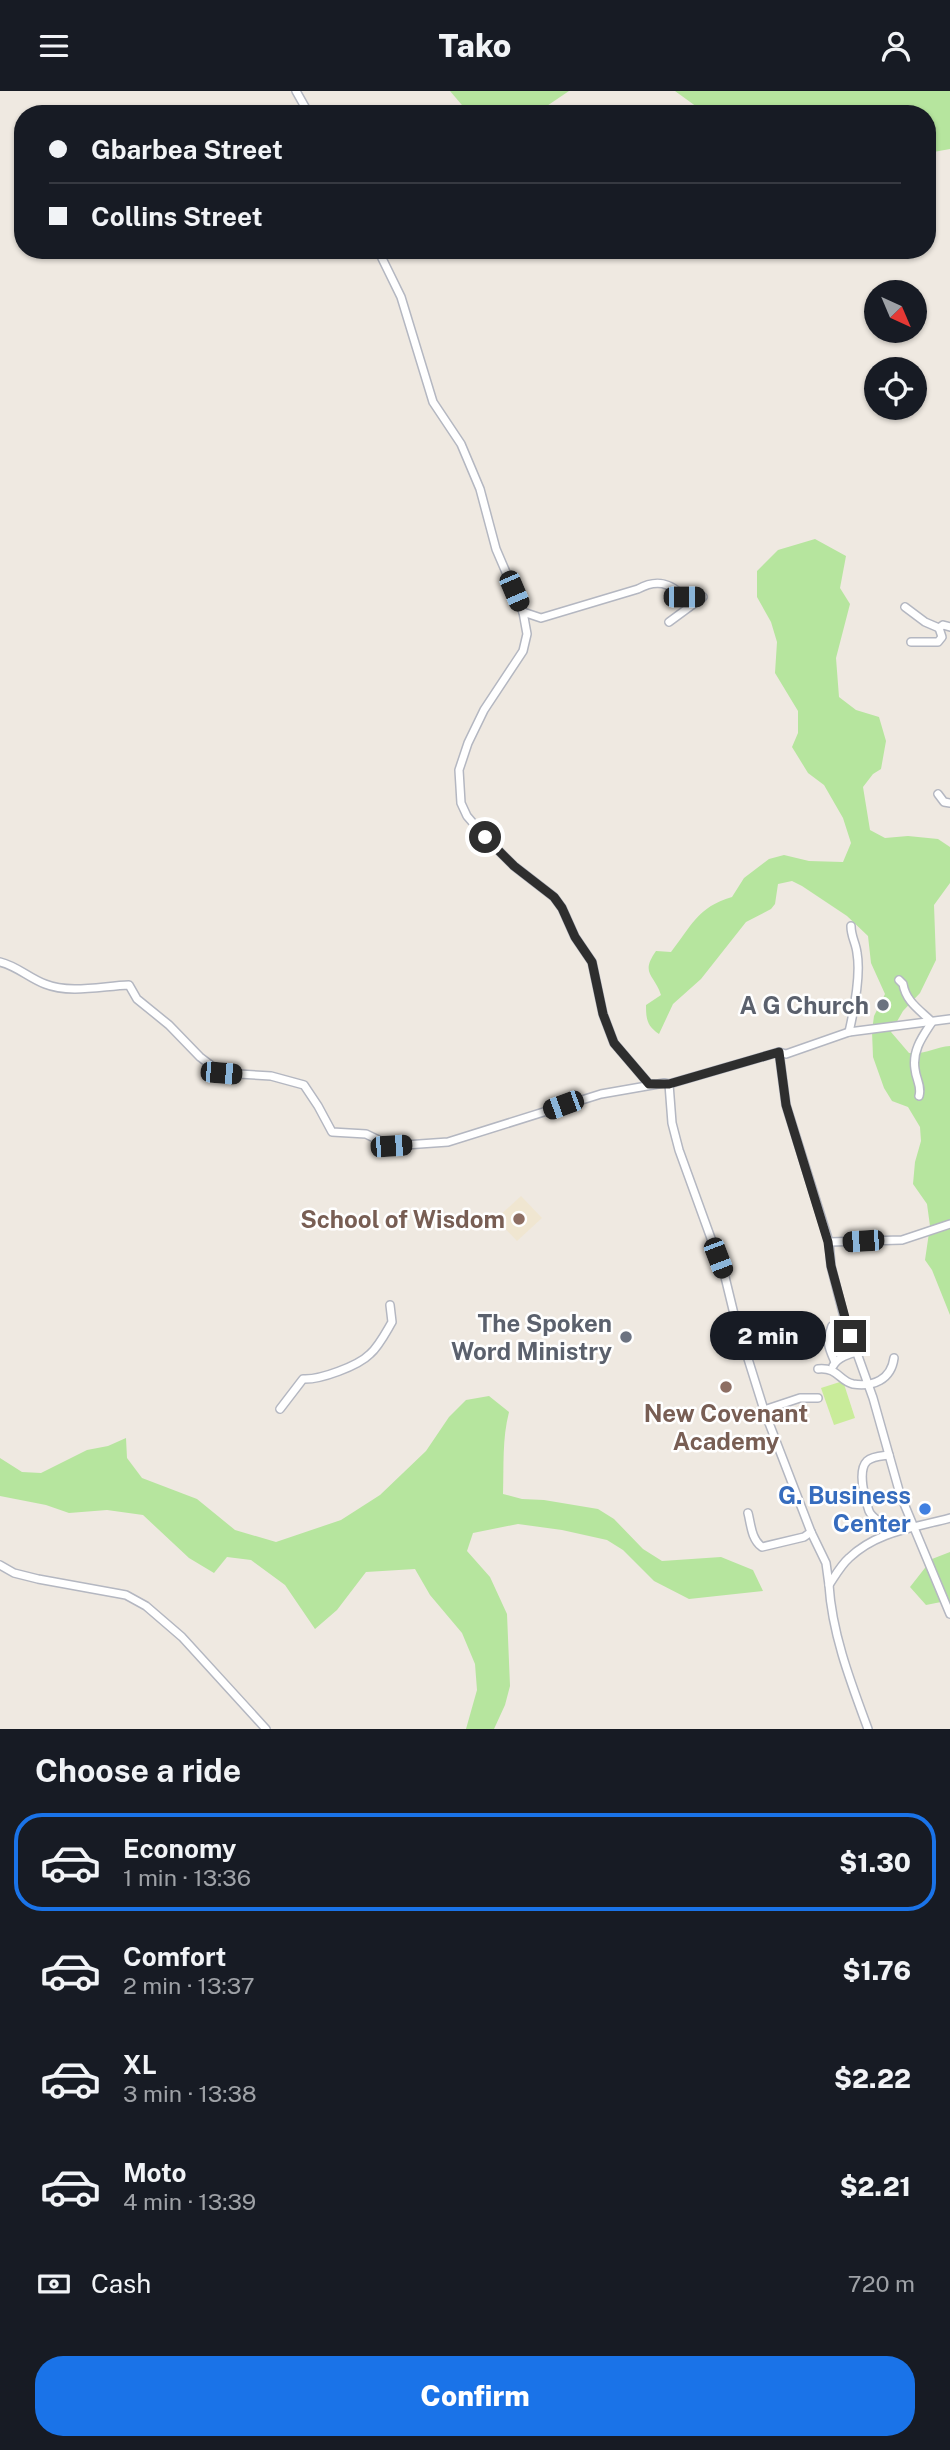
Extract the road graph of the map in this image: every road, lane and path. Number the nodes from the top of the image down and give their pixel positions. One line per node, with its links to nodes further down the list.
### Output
1 (382, 259): 3 (street)
2 (905, 607): 6 (street)
3 (523, 612): 4 (street); 17 (street)
4 (669, 622)
5 (950, 627): 6 (street)
6 (939, 628): 7 (street)
7 (911, 642)
8 (938, 794): 9 (street)
9 (950, 803)
10 (851, 926): 15 (street)
11 (0, 962): 17 (street)
12 (899, 980): 14 (street)
13 (950, 1019): 14 (street)
14 (932, 1022): 15 (street); 18 (street)
15 (849, 1031): 16 (street)
16 (779, 1052): 17 (street); 20 (street)
17 (667, 1083): 30 (street)
18 (919, 1097)
19 (950, 1224): 20 (street)
20 (828, 1242): 22 (street)
21 (390, 1305): 29 (street)
22 (845, 1320): 23 (street); 25 (street)
23 (859, 1352): 25 (street); 27 (street)
24 (894, 1358): 27 (street)
25 (833, 1366): 26 (street); 27 (street)
26 (818, 1369)
27 (869, 1386): 31 (street)
28 (818, 1398): 30 (street)
29 (280, 1409)
30 (764, 1410): 36 (street)
31 (890, 1455): 34 (street); 35 (street)
32 (748, 1513): 36 (street)
33 (950, 1518): 35 (street)
34 (881, 1523)
35 (916, 1528): 38 (street); 39 (street)
36 (811, 1532): 38 (street)
37 (0, 1565): 40 (street)
38 (829, 1585): 41 (street)
39 (950, 1614)
40 (266, 1729)
41 (868, 1729)

